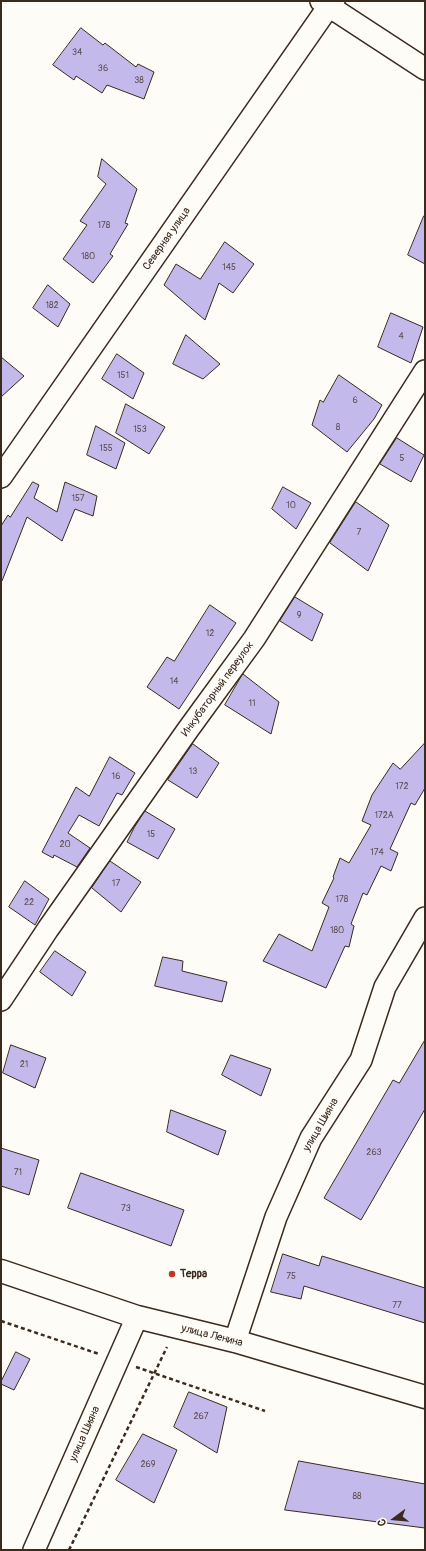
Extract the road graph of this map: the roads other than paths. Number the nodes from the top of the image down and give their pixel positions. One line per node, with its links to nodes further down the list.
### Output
1 (328, 3): 2 (street); 4 (street, Северная улица)
2 (425, 68)
3 (425, 371): 6 (street, Инкубаторный переулок)
4 (1, 477)
5 (425, 918): 9 (street, улица Шияна)
6 (1, 1000)
7 (1, 1271): 8 (main road, улица Ленина)
8 (137, 1317): 9 (main road, улица Ленина); 11 (street, улица Шияна)
9 (235, 1341): 10 (main road, улица Ленина)
10 (425, 1397)
11 (34, 1550)

